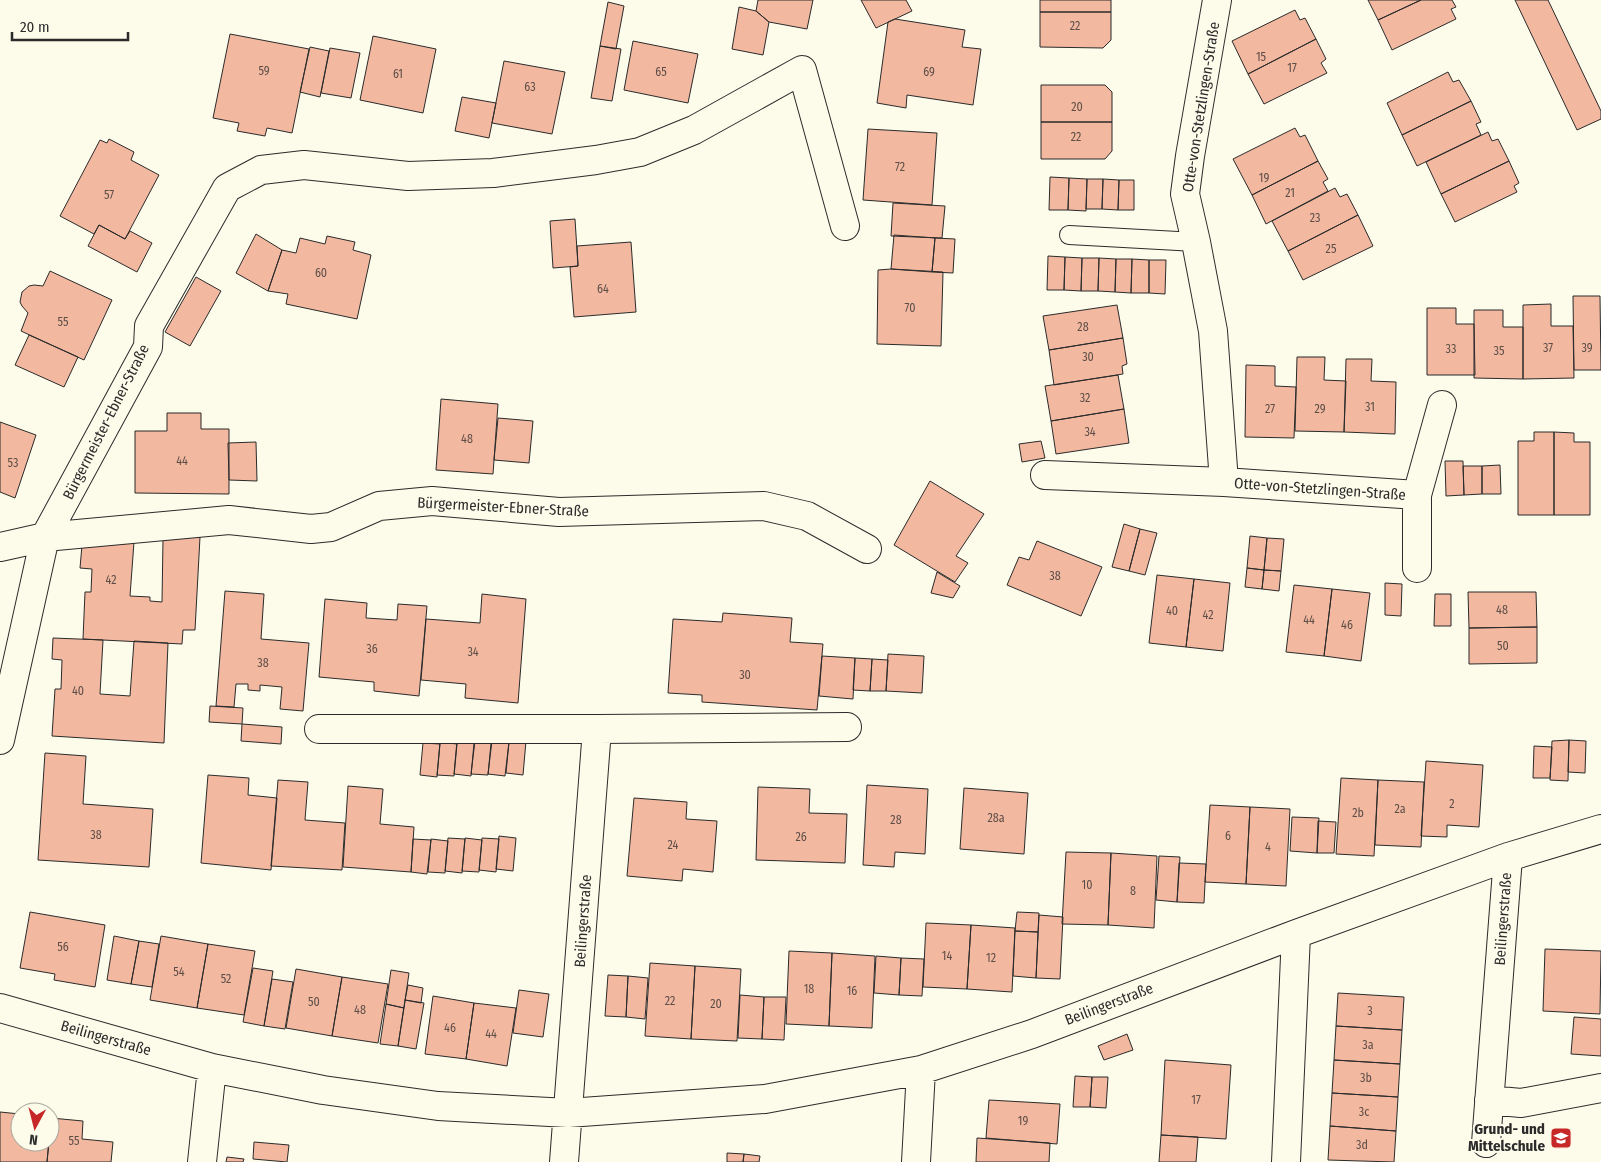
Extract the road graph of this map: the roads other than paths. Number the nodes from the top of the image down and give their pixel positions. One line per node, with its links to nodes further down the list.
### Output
1 (1217, 0): 4 (street, Otte-von-Stetzlingen-Straße)
2 (844, 226): 9 (street, Bürgermeister-Ebner-Straße)
3 (1069, 235): 4 (lane)
4 (1196, 242): 7 (street, Otte-von-Stetzlingen-Straße)
5 (1442, 405): 8 (street, Otte-von-Stetzlingen-Straße)
6 (1044, 476): 7 (street, Otte-von-Stetzlingen-Straße)
7 (1224, 482): 8 (street, Otte-von-Stetzlingen-Straße)
8 (1417, 495): 12 (street, Otte-von-Stetzlingen-Straße)
9 (45, 537): 10 (street, Bürgermeister-Ebner-Straße); 11 (street, Bürgermeister-Ebner-Straße); 16 (street, Bürgermeister-Ebner-Straße)
10 (0, 547)
11 (867, 549)
12 (1417, 568)
13 (847, 727): 15 (street)
14 (319, 729): 15 (street)
15 (598, 729): 25 (street, Beilingerstraße)
16 (0, 740)
17 (1601, 829): 18 (street, Beilingerstraße)
18 (1508, 857): 19 (street, Beilingerstraße); 24 (street, Beilingerstraße)
19 (1296, 934): 22 (street, Beilingerstraße); 30 (street)
20 (0, 1008): 21 (street, Beilingerstraße)
21 (212, 1068): 25 (street, Beilingerstraße); 27 (street)
22 (921, 1070): 25 (street, Beilingerstraße); 29 (street)
23 (1601, 1088): 24 (street)
24 (1489, 1100): 26 (street, Beilingerstraße)
25 (568, 1113): 28 (street, Beilingerstraße)
26 (1486, 1143)
27 (202, 1162)
28 (564, 1162)
29 (916, 1162)
30 (1286, 1162)

